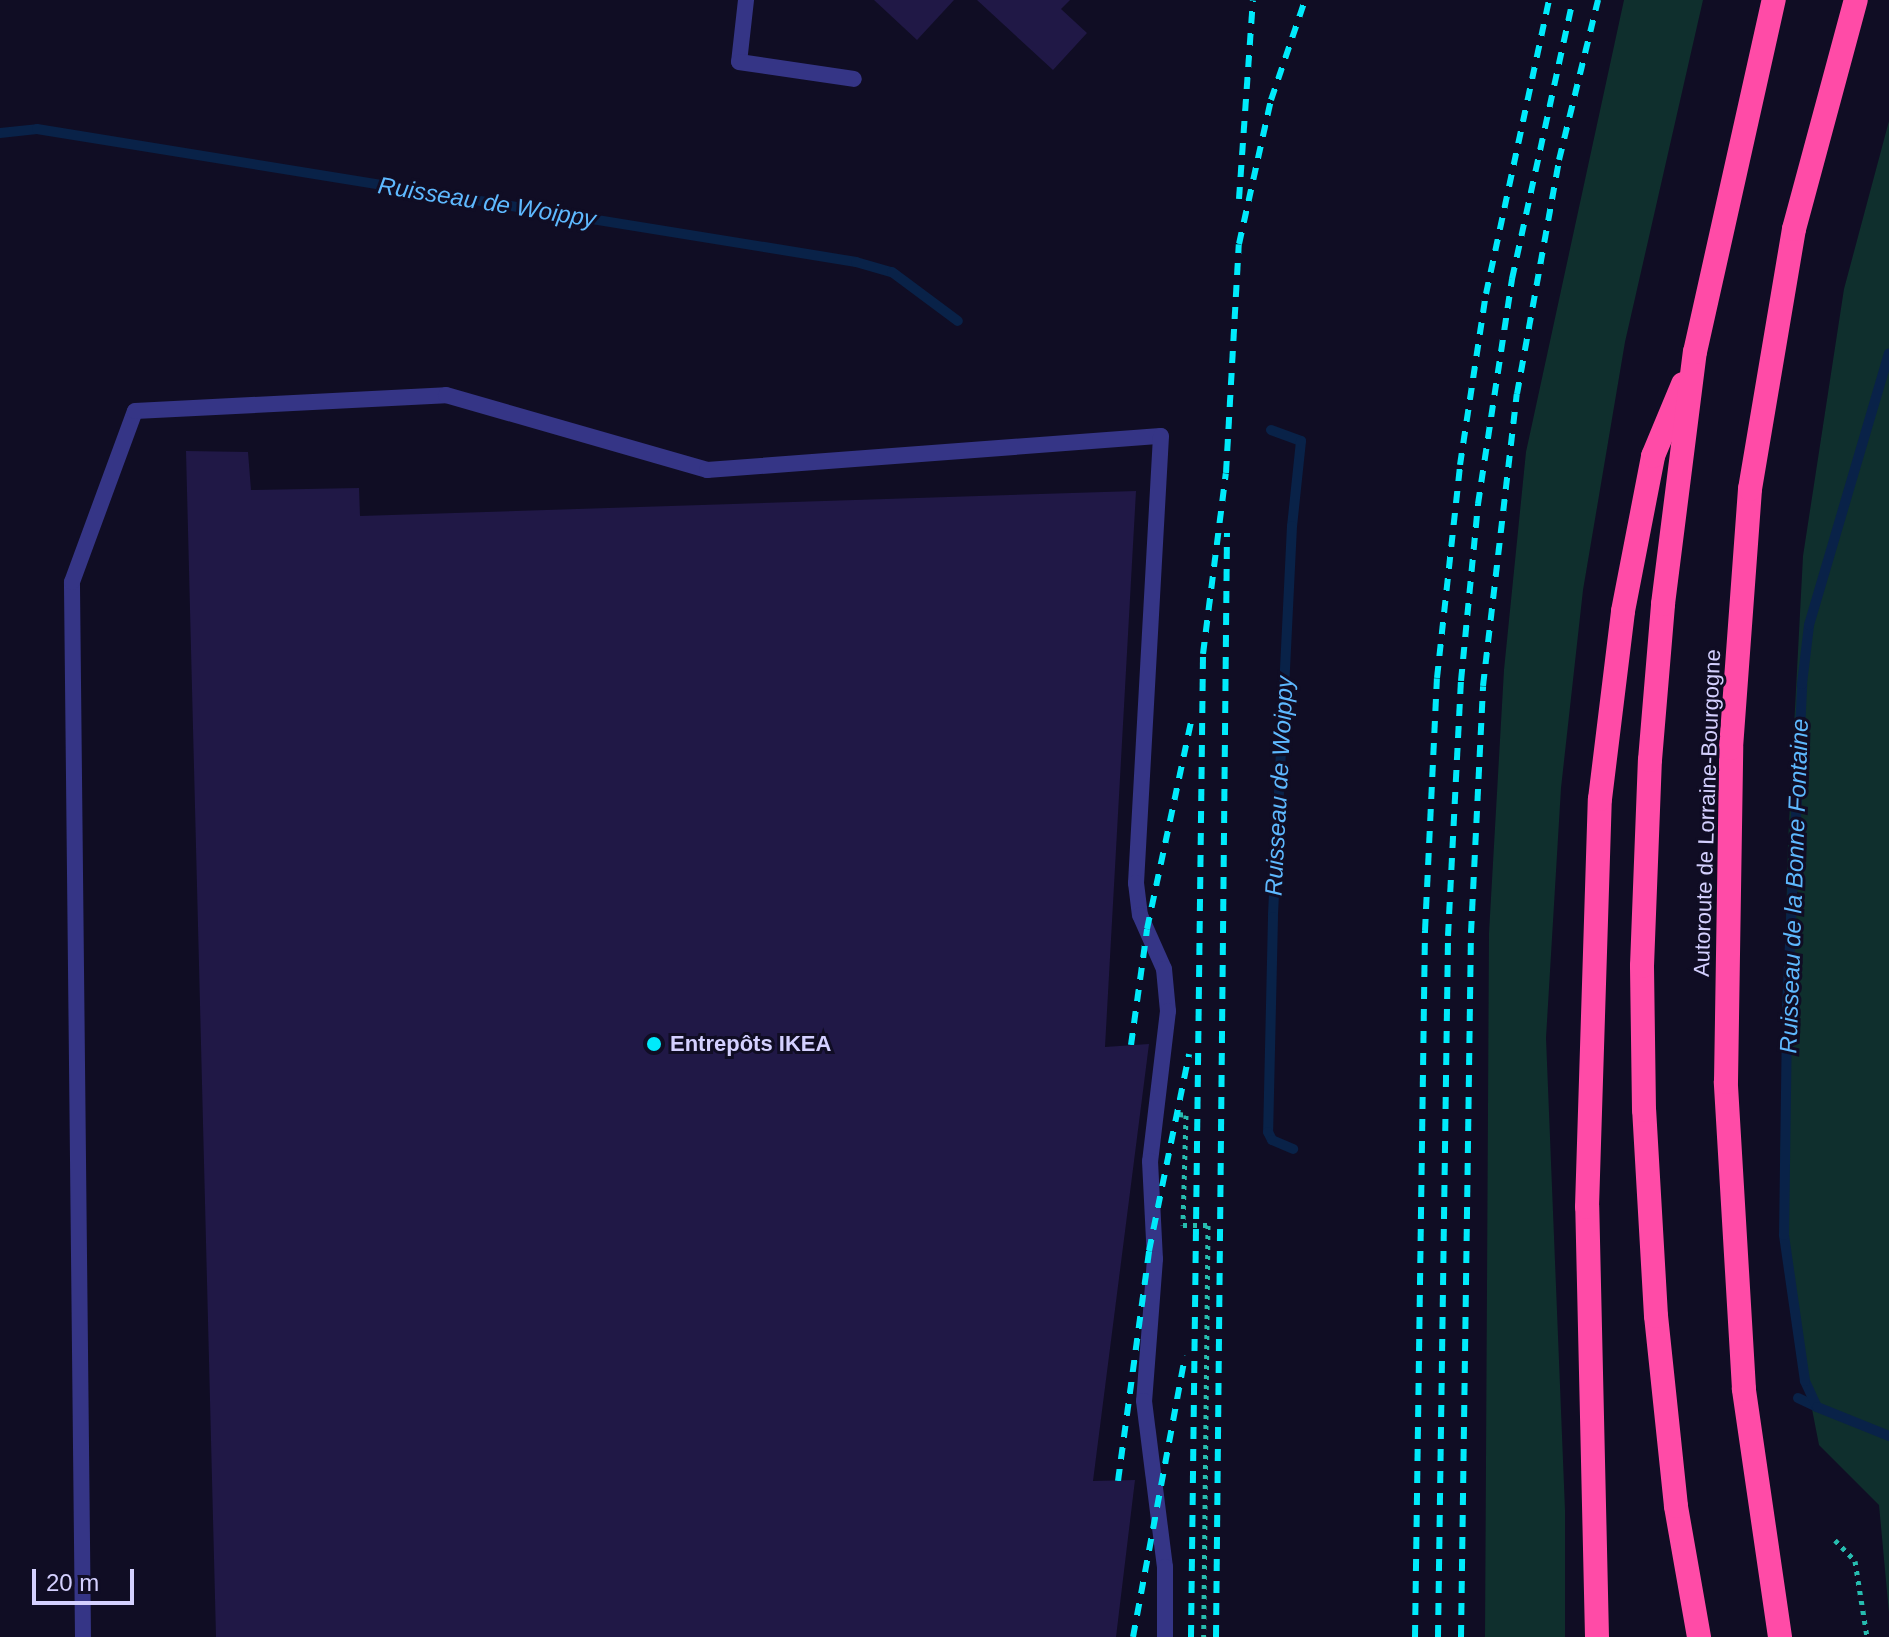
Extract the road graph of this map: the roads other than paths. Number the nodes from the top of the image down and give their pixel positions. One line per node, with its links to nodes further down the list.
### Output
1 (746, 0): 4 (lane)
2 (1774, 0): 5 (highway)
3 (1856, 0): 10 (highway, Autoroute de Lorraine-Bourgogne)
4 (854, 79)
5 (1695, 352): 8 (highway); 9 (highway)
6 (83, 1637): 7 (lane)
7 (1165, 1637)
8 (1597, 1637)
9 (1699, 1637)
10 (1780, 1637)

